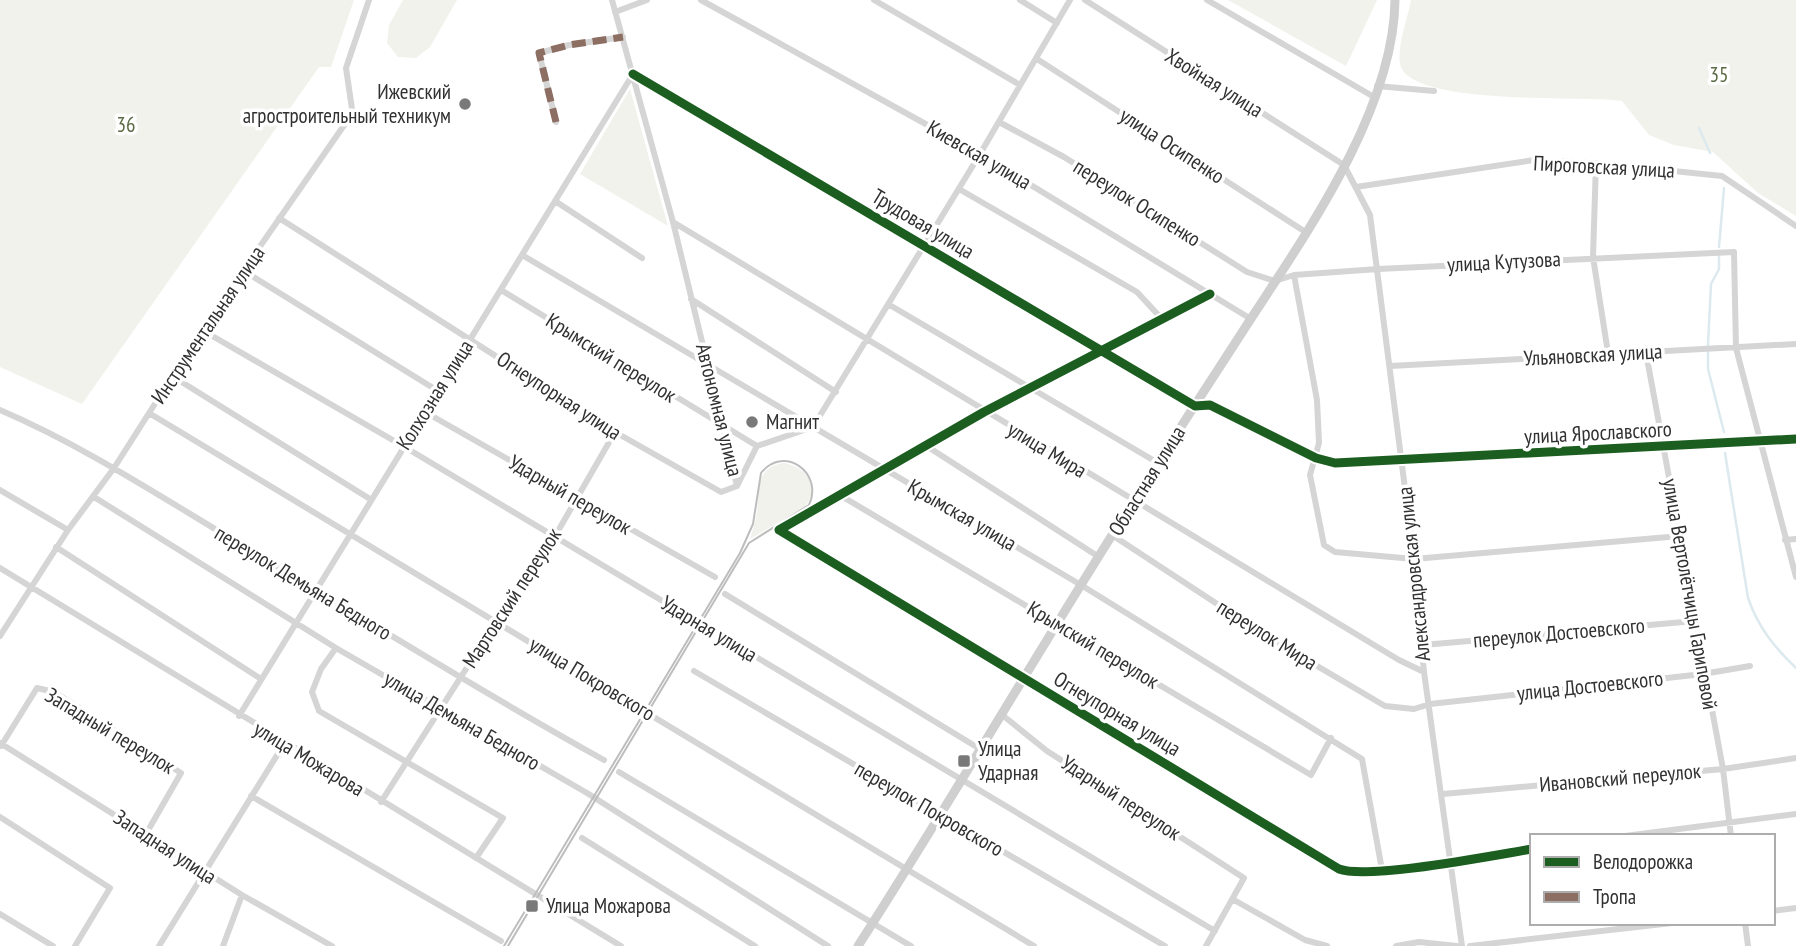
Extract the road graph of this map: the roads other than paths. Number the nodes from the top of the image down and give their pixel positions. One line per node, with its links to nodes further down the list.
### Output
1 (369, 0): 28 (street, Инструментальная улица)
2 (612, 0): 11 (street, Автономная улица)
3 (647, 0): 11 (street)
4 (701, 0): 22 (street, Киевская улица)
5 (874, 0): 16 (street)
6 (1020, 0): 12 (street)
7 (1070, 0): 12 (street)
8 (1085, 0): 24 (street, Хвойная улица)
9 (1207, 0): 19 (street)
10 (1395, 0): 17 (main road, Областная улица)
11 (615, 12): 13 (street, Автономная улица)
12 (1057, 23): 14 (street)
13 (623, 37): 15 (street, Автономная улица); 20 (street)
14 (1037, 59): 16 (street); 31 (street, улица Осипенко)
15 (634, 74): 27 (street, Колхозная улица); 29 (street, Автономная улица); 32 (street, Трудовая улица)
16 (1020, 85): 21 (street)
17 (1377, 86): 18 (street); 19 (main road, Областная улица)
18 (1434, 91)
19 (1374, 97): 24 (main road, Областная улица)
20 (556, 122)
21 (999, 122): 22 (street); 39 (street, переулок Осипенко)
22 (980, 154): 26 (street); 41 (street, Киевская улица)
23 (1596, 163): 25 (street, Пироговская улица); 30 (street, Пироговская улица); 34 (street)
24 (1344, 165): 25 (street, Александровская улица); 31 (main road, Областная улица)
25 (1356, 187): 36 (street, Александровская улица)
26 (959, 189): 32 (street); 44 (street)
27 (555, 201): 33 (street, Колхозная улица); 35 (street)
28 (279, 218): 37 (street, Инструментальная улица); 47 (street, Огнеупорная улица)
29 (673, 222): 42 (street, Автономная улица); 48 (street, улица Мира)
30 (1796, 226)
31 (1307, 233): 39 (main road, Областная улица)
32 (924, 245): 43 (street); 51 (street, Трудовая улица)
33 (522, 255): 40 (street, Колхозная улица); 55 (street, Крымская улица)
34 (1593, 257): 36 (street, улица Кутузова); 50 (street, улица Кутузова); 52 (street)
35 (642, 258)
36 (1378, 269): 38 (street, улица Кутузова); 54 (street, Александровская улица)
37 (244, 271): 46 (street, Инструментальная улица); 58 (street)
38 (1294, 275): 39 (street, улица Кутузова); 74 (street)
39 (1275, 281): 45 (main road, Областная улица)
40 (501, 290): 47 (street, Колхозная улица); 66 (street, Крымский переулок)
41 (1210, 294): 44 (street); 45 (street, Киевская улица)
42 (691, 299): 55 (street, Автономная улица); 59 (street)
43 (888, 304): 48 (street); 57 (street)
44 (1162, 319): 51 (street)
45 (1251, 319): 60 (main road, Областная улица)
46 (202, 330): 56 (street, Инструментальная улица); 71 (street, Ударная улица)
47 (471, 339): 58 (street, Колхозная улица); 67 (street, Огнеупорная улица)
48 (866, 342): 59 (street); 63 (street, улица Мира)
49 (1796, 344): 50 (street, Ульяновская улица)
50 (1736, 348): 53 (street, Ульяновская улица); 69 (street)
51 (1103, 351): 57 (street); 60 (street, Трудовая улица)
52 (1608, 353): 53 (street, Ульяновская улица); 54 (street, Ульяновская улица)
53 (1646, 353): 73 (street, улица Вертолётчицы Гариповой)
54 (1390, 366): 75 (street, Александровская улица)
55 (709, 368): 65 (street, Крымская улица); 66 (street, Автономная улица)
56 (172, 376): 64 (street, Инструментальная улица); 83 (street)
57 (1033, 388): 63 (street); 76 (street)
58 (438, 391): 62 (street, Колхозная улица)
59 (836, 392): 65 (street)
60 (1195, 406): 74 (street, Трудовая улица); 76 (main road, Областная улица)
61 (0, 410): 77 (street, переулок Демьяна Бедного)
62 (425, 412): 71 (street, Колхозная улица); 84 (street, Ударный переулок)
63 (984, 412): 70 (street); 85 (street, улица Мира)
64 (149, 413): 77 (street, Инструментальная улица); 87 (street, улица Покровского)
65 (813, 427): 72 (street, Автономная улица); 78 (street, Крымская улица)
66 (724, 428): 72 (street, Крымский переулок); 79 (street, Автономная улица)
67 (615, 432): 79 (street, Огнеупорная улица); 84 (street, Мартовский переулок)
68 (1796, 439): 69 (street, улица Ярославского)
69 (1759, 442): 73 (street, улица Ярославского); 92 (street)
70 (925, 444): 78 (street); 94 (street)
71 (402, 446): 83 (street, Колхозная улица); 90 (street, Ударная улица)
72 (757, 446): 79 (street, Автономная улица)
73 (1663, 447): 75 (street, улица Ярославского); 89 (street, улица Вертолётчицы Гариповой)
74 (1316, 458): 75 (street, улица Ярославского); 95 (street)
75 (1402, 460): 95 (street, Александровская улица)
76 (1158, 463): 85 (main road, Областная улица)
77 (114, 468): 82 (street, Инструментальная улица); 101 (street, переулок Демьяна Бедного)
78 (883, 469): 81 (street); 100 (street, Крымская улица)
79 (737, 486)
80 (0, 490): 86 (street)
81 (838, 494): 106 (street, Крымский переулок); 115 (street, Огнеупорная улица)
82 (94, 497): 86 (street, Инструментальная улица); 105 (street, улица Демьяна Бедного)
83 (370, 499): 87 (street, Колхозная улица)
84 (576, 500): 90 (street, Мартовский переулок); 97 (street, Ударный переулок)
85 (1133, 502): 88 (main road, Областная улица); 112 (street, улица Мира)
86 (68, 530): 93 (street, Инструментальная улица)
87 (348, 535): 101 (street, Колхозная улица); 104 (street, улица Покровского)
88 (1112, 535): 94 (main road, Областная улица); 117 (street, переулок Мира)
89 (1680, 536): 95 (street); 103 (street, улица Вертолётчицы Гариповой)
90 (554, 538): 104 (street, Мартовский переулок); 130 (street, Ударная улица)
91 (1796, 539): 92 (street)
92 (1785, 540): 98 (street)
93 (56, 547): 99 (street, Инструментальная улица); 114 (street)
94 (1099, 557): 100 (main road, Областная улица)
95 (1414, 559): 108 (street, Александровская улица)
96 (0, 568): 99 (street, улица Можарова)
97 (715, 577)
98 (1796, 577)
99 (30, 585): 107 (street, Инструментальная улица); 120 (street, улица Можарова)
100 (1081, 585): 106 (main road, Областная улица); 121 (street, Крымская улица)
101 (315, 590): 105 (street, Колхозная улица); 116 (street, переулок Демьяна Бедного)
102 (725, 594): 124 (street)
103 (1695, 621): 108 (street, переулок Достоевского); 113 (street, улица Вертолётчицы Гариповой)
104 (496, 622): 116 (street, Мартовский переулок); 145 (street, улица Покровского)
105 (295, 623): 109 (street, улица Демьяна Бедного); 114 (street, Колхозная улица)
106 (1057, 624): 115 (main road, Областная улица); 121 (street, Крымский переулок)
107 (0, 636)
108 (1423, 645): 112 (street, Александровская улица)
109 (336, 648): 118 (street, улица Демьяна Бедного); 127 (street)
110 (1750, 666): 113 (street, улица Достоевского)
111 (694, 671): 135 (street, переулок Покровского)
112 (1424, 672): 117 (street, Александровская улица)
113 (1703, 674): 117 (street, улица Достоевского); 128 (street, улица Вертолётчицы Гариповой)
114 (261, 678): 120 (street, Колхозная улица)
115 (1025, 678): 119 (main road, Областная улица); 146 (street, Огнеупорная улица)
116 (459, 679): 118 (street, Мартовский переулок); 126 (street, переулок Демьяна Бедного)
117 (1430, 704): 131 (street, Александровская улица)
118 (442, 709): 127 (street, Мартовский переулок); 165 (street, улица Демьяна Бедного)
119 (1001, 714): 124 (main road, Областная улица); 149 (street, Ударный переулок)
120 (239, 716): 122 (street, улица Можарова)
121 (1331, 738): 146 (street, Крымская улица)
122 (284, 744): 132 (street); 133 (street, улица Можарова)
123 (1, 745): 138 (street, Западная улица); 138 (street, Западный переулок)
124 (980, 749): 130 (main road, Областная улица)
125 (1796, 758): 128 (street, Ивановский переулок)
126 (604, 760)
127 (406, 762): 133 (street, Мартовский переулок); 143 (street)
128 (1723, 769): 131 (street, Ивановский переулок); 137 (street, улица Вертолётчицы Гариповой)
129 (619, 772): 153 (street)
130 (959, 781): 135 (main road, Областная улица); 156 (street, Ударная улица)
131 (1443, 794): 144 (street, Александровская улица)
132 (251, 796): 147 (street); 157 (street)
133 (381, 802): 143 (street, улица Можарова)
134 (1796, 814): 137 (street)
135 (939, 815): 145 (main road, Областная улица); 169 (street, переулок Покровского)
136 (0, 817): 159 (street)
137 (1730, 821): 139 (street); 140 (street, улица Вертолётчицы Гариповой)
138 (146, 834): 147 (street, Западная улица)
139 (1639, 834)
140 (1731, 834)
141 (582, 838): 164 (street)
142 (1530, 849): 144 (street, Огнеупорная улица)
143 (476, 858): 163 (street, улица Можарова)
144 (1451, 861): 146 (street, Огнеупорная улица); 173 (street, Александровская улица)
145 (906, 869): 153 (main road, Областная улица); 168 (street, улица Покровского)
146 (1382, 870)
147 (204, 872): 148 (street, Западная улица); 160 (street)
148 (242, 895): 161 (street); 162 (street, Западная улица)
149 (1234, 900): 156 (street); 171 (street)
150 (1796, 908): 151 (street)
151 (1775, 911)
152 (0, 914): 158 (street)
153 (872, 923): 166 (main road, Областная улица); 167 (street)
154 (1654, 925): 174 (street)
155 (1745, 925): 175 (street)
156 (1215, 931): 170 (street)
157 (501, 941)
158 (53, 946)
159 (75, 946)
160 (159, 946)
161 (223, 946)
162 (331, 946)
163 (621, 946)
164 (755, 946)
165 (828, 946)
166 (858, 946)
167 (911, 946)
168 (1034, 946)
169 (1165, 946)
170 (1206, 946)
171 (1327, 946)
172 (1396, 946): 173 (street)
173 (1460, 946)
174 (1470, 946)
175 (1748, 946)

